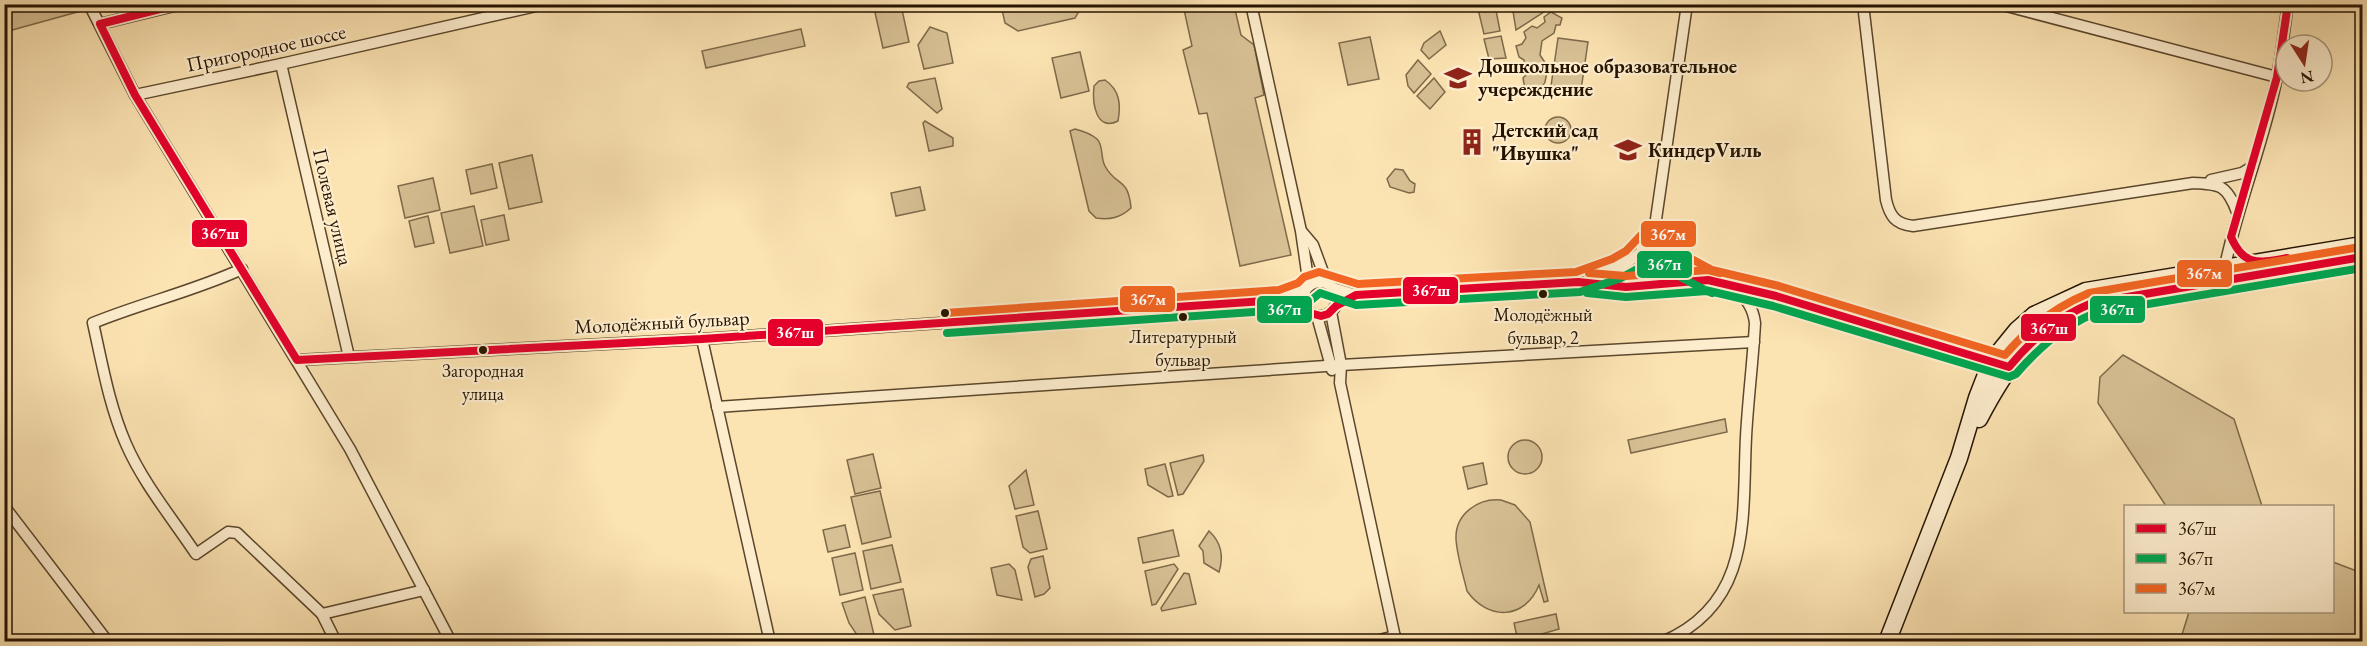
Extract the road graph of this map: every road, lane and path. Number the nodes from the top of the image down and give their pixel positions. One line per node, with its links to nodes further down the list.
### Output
1 (89, 4): 9 (street)
2 (182, 4): 9 (street)
3 (545, 4): 11 (street, Пригородное шоссе)
4 (1251, 4): 18 (street)
5 (1687, 4): 20 (street)
6 (1863, 4): 16 (street)
7 (1999, 4): 12 (street)
8 (2288, 4): 10 (street)
9 (100, 24): 14 (street)
10 (2284, 33)
11 (281, 64): 14 (street, Пригородное шоссе); 41 (street, Полевая улица)
12 (2274, 76)
13 (2274, 88): 15 (street)
14 (135, 94): 27 (street)
15 (2252, 167): 16 (street); 17 (street)
16 (2193, 183): 17 (street)
17 (2237, 212): 19 (street)
18 (1301, 231): 31 (street); 33 (street)
19 (2231, 237): 25 (street); 28 (street)
20 (1653, 240): 22 (street); 23 (street)
21 (2362, 245): 25 (main road)
22 (1640, 253): 26 (street); 30 (street)
23 (1668, 253): 26 (street); 29 (street)
24 (2362, 257): 28 (main road)
25 (2258, 263): 28 (main road)
26 (1651, 267): 29 (street); 30 (street)
27 (242, 269): 42 (street); 50 (street)
28 (2223, 274): 43 (main road); 45 (main road)
29 (1708, 280): 32 (street)
30 (1578, 282): 34 (street)
31 (1330, 285): 33 (street); 34 (street); 37 (street)
32 (1735, 287): 40 (street); 43 (street)
33 (1307, 289): 35 (street, Молодёжный бульвар); 36 (street)
34 (1356, 295): 37 (street)
35 (1281, 300): 36 (street, Молодёжный бульвар); 39 (street, Молодёжный бульвар)
36 (1305, 307): 38 (street)
37 (1334, 309): 38 (street); 44 (street)
38 (1317, 316): 44 (street)
39 (702, 339): 41 (street, Молодёжный бульвар); 46 (street)
40 (1754, 342): 44 (street); 57 (street)
41 (349, 357): 42 (street, Молодёжный бульвар)
42 (297, 360): 49 (street)
43 (1991, 362): 45 (street); 47 (main road)
44 (1335, 366): 46 (street); 51 (street)
45 (2009, 367): 47 (main road)
46 (717, 407): 55 (street)
47 (1959, 458): 58 (main road)
48 (4, 506): 52 (street)
49 (424, 590): 50 (street); 54 (street)
50 (322, 615): 53 (street)
51 (1396, 639): 56 (street)
52 (108, 642)
53 (336, 642)
54 (451, 642)
55 (770, 642)
56 (1372, 642)
57 (1662, 642)
58 (1887, 642)

